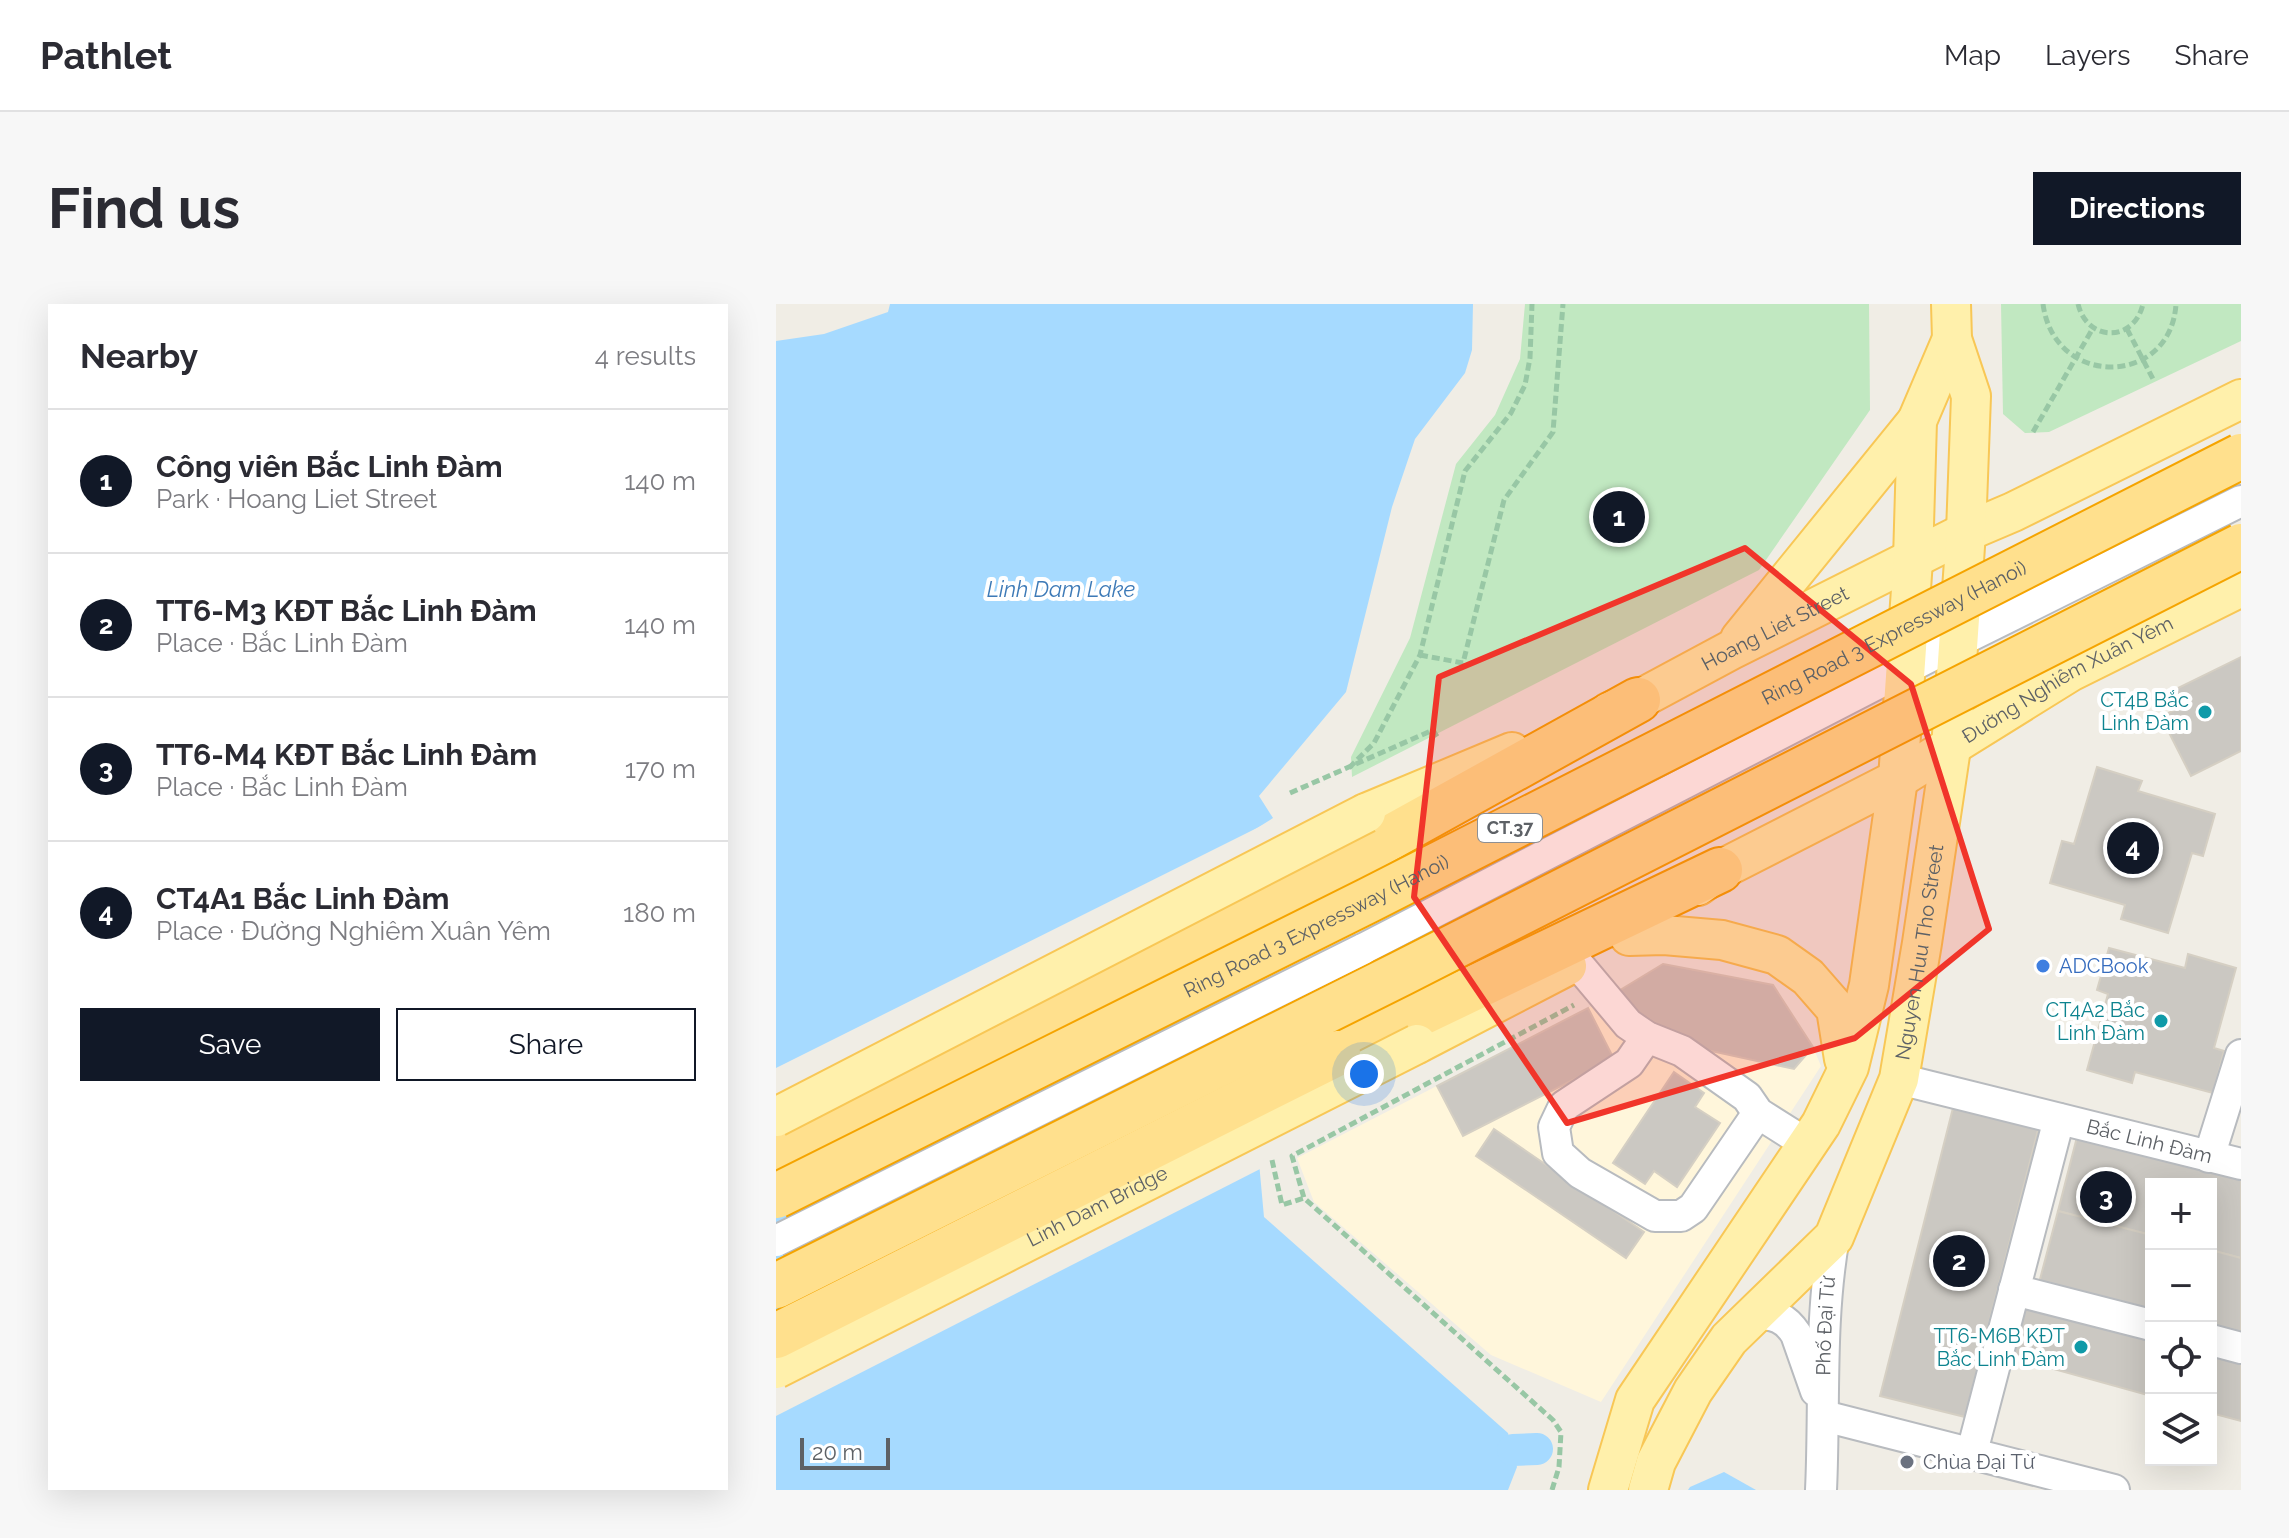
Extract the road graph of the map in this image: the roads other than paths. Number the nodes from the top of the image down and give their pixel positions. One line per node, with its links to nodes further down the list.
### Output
1 (1951, 322): 3 (main road, Nguyen Huu Tho Street); 6 (main road, Nguyen Huu Tho Street)
2 (2241, 399): 6 (main road)
3 (1917, 421): 7 (main road, Nguyen Huu Tho Street); 10 (main road)
4 (2241, 456): 29 (highway, Ring Road 3 Expressway (Hanoi) / CT.37, bridge)
5 (2237, 516): 9 (street); 32 (highway, bridge)
6 (1966, 532): 7 (main road); 9 (main road, Nguyen Huu Tho Street)
7 (1913, 560): 10 (main road, Hoang Liet Street); 11 (main road, Nguyen Huu Tho Street)
8 (2241, 587): 13 (main road, Đường Nghiêm Xuân Yêm)
9 (1958, 642): 11 (street); 13 (main road, Nguyen Huu Tho Street)
10 (1731, 650): 12 (main road, Hoang Liet Street)
11 (1905, 671): 14 (main road, Nguyen Huu Tho Street); 31 (street, bridge)
12 (1638, 700): 23 (main road, Hoang Liet Street, bridge); 26 (highway)
13 (1951, 748): 14 (main road, Đường Nghiêm Xuân Yêm); 20 (main road, Nguyen Huu Tho Street)
14 (1898, 779): 15 (main road); 21 (main road, Nguyen Huu Tho Street)
15 (1720, 870): 16 (main road, Linh Dam Bridge); 36 (highway, bridge)
16 (1629, 936): 17 (main road, Linh Dam Bridge); 21 (main road)
17 (1586, 975): 18 (street); 39 (main road, Linh Dam Bridge, bridge)
18 (1647, 1037): 22 (street); 22 (street)
19 (2241, 1055): 27 (street)
20 (1899, 1079): 24 (street, Bắc Linh Đàm); 30 (main road, Nguyen Huu Tho Street)
21 (1842, 1082): 25 (main road, Nguyen Huu Tho Street)
22 (1758, 1113): 25 (street)
23 (776, 1117)
24 (2059, 1119): 27 (street, Bắc Linh Đàm); 33 (street, Bắc Linh Đàm)
25 (1807, 1144): 42 (main road, Nguyen Huu Tho Street)
26 (776, 1155)
27 (2209, 1157): 28 (street, Bắc Linh Đàm)
28 (2241, 1164)
29 (776, 1196)
30 (1834, 1237): 34 (main road, Nguyen Huu Tho Street); 40 (street, Phố Đại Từ)
31 (776, 1241)
32 (776, 1286)
33 (2014, 1290): 35 (street); 41 (street, Bắc Linh Đàm)
34 (1755, 1314): 40 (street); 43 (main road, Nguyen Huu Tho Street)
35 (2145, 1323)
36 (776, 1336)
37 (2217, 1342): 38 (street)
38 (2241, 1348)
39 (776, 1369)
40 (1824, 1416): 41 (street); 44 (street, Phố Đại Từ)
41 (1972, 1452): 45 (street)
42 (1608, 1490)
43 (1648, 1490)
44 (1821, 1490)
45 (2114, 1490)

